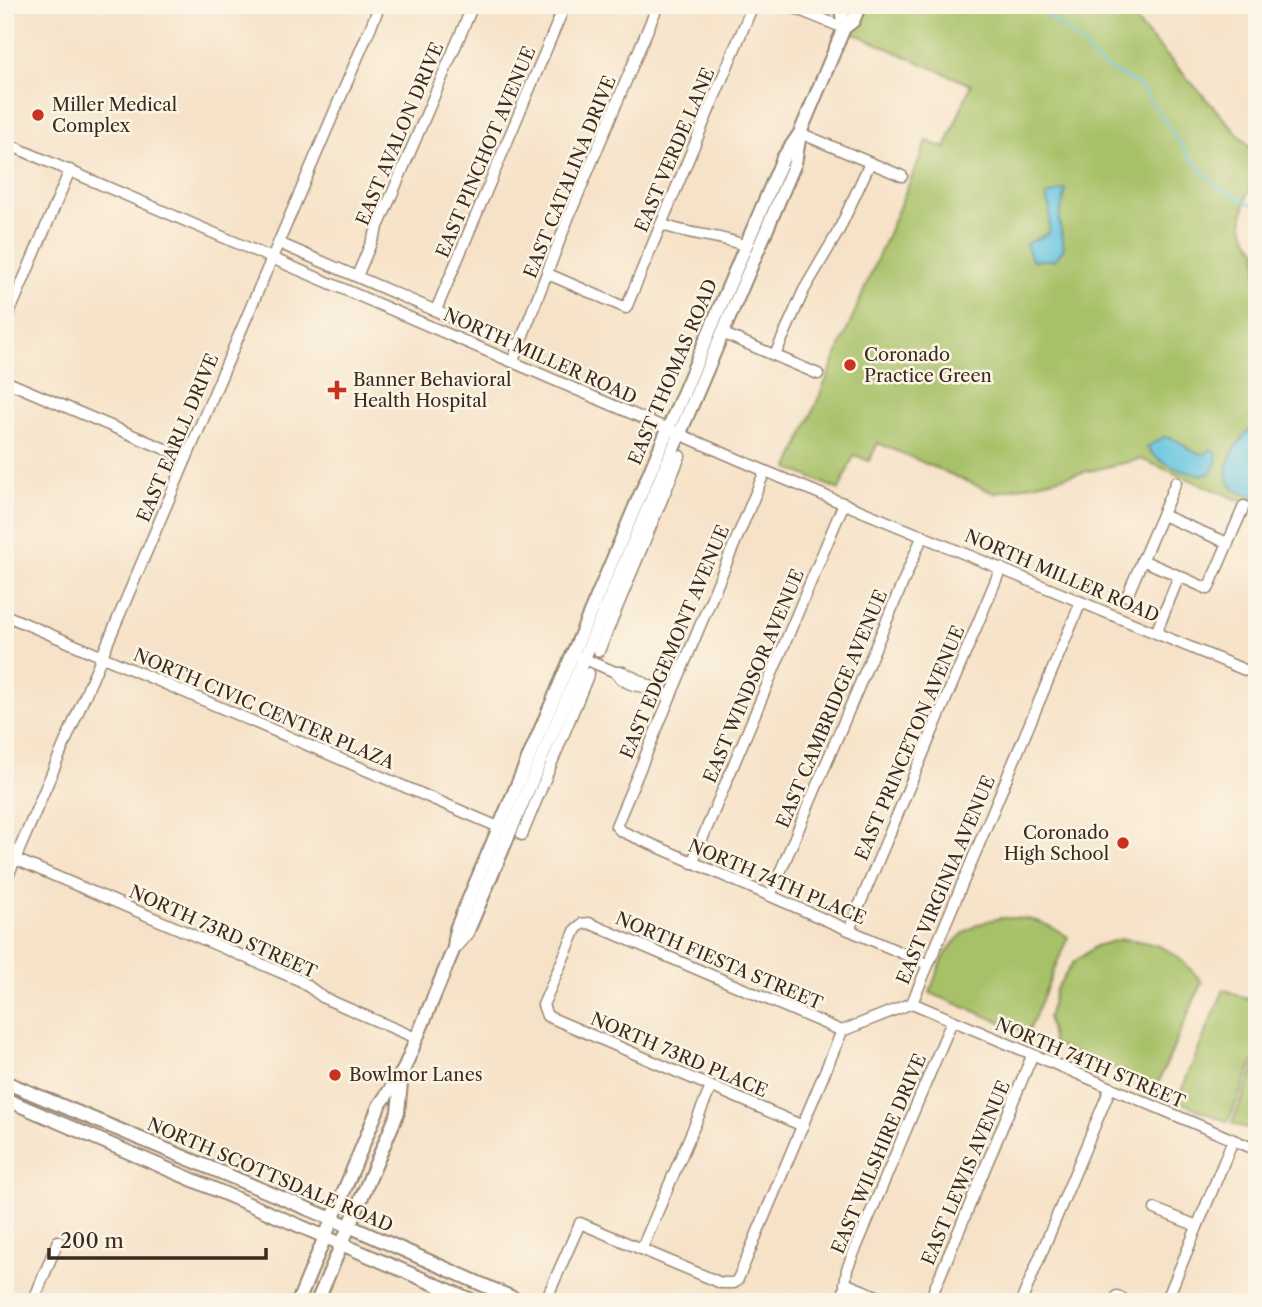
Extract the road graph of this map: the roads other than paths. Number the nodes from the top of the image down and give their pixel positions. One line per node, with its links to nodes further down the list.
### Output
1 (380, 5): 16 (street, EAST EARLL DRIVE)
2 (472, 5): 20 (street, EAST AVALON DRIVE)
3 (565, 5): 21 (street, EAST PINCHOT AVENUE)
4 (658, 5): 19 (street, EAST CATALINA DRIVE)
5 (753, 5): 15 (street, EAST VERDE LANE)
6 (787, 5): 9 (street)
7 (847, 5): 9 (main road, EAST THOMAS ROAD)
8 (860, 5): 9 (main road, EAST THOMAS ROAD)
9 (844, 28): 10 (main road, EAST THOMAS ROAD)
10 (800, 133): 12 (street); 17 (main road, EAST THOMAS ROAD); 23 (main road, EAST THOMAS ROAD)
11 (5, 143): 13 (street, NORTH MILLER ROAD)
12 (870, 163): 14 (street); 25 (street)
13 (70, 170): 18 (street, NORTH MILLER ROAD); 22 (street)
14 (902, 176)
15 (662, 224): 17 (street); 19 (street, EAST VERDE LANE)
16 (279, 243): 18 (street, EAST EARLL DRIVE); 20 (street, NORTH MILLER ROAD)
17 (746, 246): 29 (main road, EAST THOMAS ROAD)
18 (273, 257): 26 (street, NORTH MILLER ROAD); 31 (street, EAST EARLL DRIVE)
19 (548, 274): 24 (street, EAST CATALINA DRIVE)
20 (357, 276): 21 (street, NORTH MILLER ROAD)
21 (436, 310): 24 (street, NORTH MILLER ROAD)
22 (5, 324)
23 (722, 333): 25 (street); 29 (main road, EAST THOMAS ROAD)
24 (519, 346): 26 (street, EAST CATALINA DRIVE)
25 (775, 355): 27 (street)
26 (513, 361): 29 (street, NORTH MILLER ROAD)
27 (818, 374)
28 (5, 381): 31 (street)
29 (673, 431): 32 (street, NORTH MILLER ROAD); 34 (main road, EAST THOMAS ROAD); 46 (main road, EAST THOMAS ROAD)
30 (680, 456): 34 (street, EAST THOMAS ROAD)
31 (186, 458): 50 (street, EAST EARLL DRIVE)
32 (765, 471): 35 (street, NORTH MILLER ROAD); 54 (street, EAST EDGEMONT AVENUE)
33 (1176, 482): 37 (street)
34 (656, 500): 46 (main road, EAST THOMAS ROAD)
35 (844, 503): 38 (street, NORTH MILLER ROAD); 58 (street, EAST WINDSOR AVENUE)
36 (1244, 506): 39 (street)
37 (1162, 515): 39 (street); 40 (street)
38 (923, 535): 41 (street, NORTH MILLER ROAD); 60 (street, EAST CAMBRIDGE AVENUE)
39 (1228, 543): 42 (street)
40 (1142, 560): 42 (street); 43 (street)
41 (1001, 568): 44 (street, NORTH MILLER ROAD); 62 (street, EAST PRINCETON AVENUE)
42 (1179, 576): 47 (street)
43 (1127, 596)
44 (1081, 602): 47 (street, NORTH MILLER ROAD); 63 (street, EAST VIRGINIA AVENUE)
45 (5, 615): 50 (street, NORTH CIVIC CENTER PLAZA)
46 (595, 631): 48 (street, EAST THOMAS ROAD); 49 (main road, EAST THOMAS ROAD)
47 (1156, 633): 52 (street, NORTH MILLER ROAD)
48 (599, 651)
49 (579, 656): 53 (main road, EAST THOMAS ROAD); 54 (street)
50 (100, 657): 56 (street, NORTH CIVIC CENTER PLAZA); 57 (street, EAST EARLL DRIVE)
51 (589, 673): 53 (street, EAST THOMAS ROAD)
52 (1257, 675)
53 (572, 687): 56 (main road, EAST THOMAS ROAD); 56 (main road, EAST THOMAS ROAD)
54 (669, 695): 55 (street, EAST EDGEMONT AVENUE)
55 (616, 826): 58 (street, NORTH 74TH PLACE)
56 (510, 832): 67 (main road, EAST THOMAS ROAD)
57 (15, 859): 59 (street, EAST EARLL DRIVE); 67 (street, NORTH 73RD STREET)
58 (692, 863): 60 (street, NORTH 74TH PLACE)
59 (5, 883)
60 (770, 896): 62 (street, NORTH 74TH PLACE)
61 (582, 924): 66 (street, NORTH FIESTA STREET); 71 (street, NORTH 73RD PLACE)
62 (849, 930): 63 (street, NORTH 74TH PLACE)
63 (927, 964): 64 (street, EAST VIRGINIA AVENUE)
64 (912, 1003): 65 (street, NORTH 74TH STREET); 66 (street, EAST VIRGINIA AVENUE)
65 (952, 1021): 68 (street, NORTH 74TH STREET); 85 (street, EAST WILSHIRE DRIVE)
66 (842, 1031): 74 (street)
67 (416, 1038): 69 (main road, EAST THOMAS ROAD)
68 (1032, 1056): 72 (street, NORTH 74TH STREET); 96 (street, EAST LEWIS AVENUE)
69 (403, 1071): 78 (main road, EAST THOMAS ROAD); 79 (main road, EAST THOMAS ROAD)
70 (5, 1082): 78 (main road, NORTH SCOTTSDALE ROAD)
71 (710, 1087): 74 (street, NORTH 73RD PLACE); 84 (street)
72 (1110, 1088): 75 (street, NORTH 74TH STREET); 97 (street)
73 (5, 1099): 81 (main road, NORTH SCOTTSDALE ROAD)
74 (803, 1126): 84 (street)
75 (1234, 1140): 76 (street, NORTH 74TH STREET); 80 (street)
76 (1257, 1150)
77 (1155, 1209): 80 (street)
78 (331, 1219): 79 (main road, NORTH SCOTTSDALE ROAD); 81 (main road, EAST THOMAS ROAD)
79 (349, 1226): 83 (main road, EAST THOMAS ROAD); 87 (main road, NORTH SCOTTSDALE ROAD)
80 (1198, 1226): 99 (street)
81 (324, 1238): 83 (main road, NORTH SCOTTSDALE ROAD); 89 (main road, EAST THOMAS ROAD)
82 (58, 1241): 88 (street)
83 (341, 1245): 90 (main road, EAST THOMAS ROAD); 91 (main road, NORTH SCOTTSDALE ROAD)
84 (642, 1248): 93 (street)
85 (845, 1283): 94 (street, EAST WILSHIRE DRIVE); 95 (street)
86 (1117, 1296): 98 (street)
87 (500, 1297): 92 (main road, NORTH SCOTTSDALE ROAD)
88 (33, 1302)
89 (298, 1302)
90 (317, 1302)
91 (476, 1302)
92 (522, 1302)
93 (545, 1302)
94 (843, 1302)
95 (891, 1302)
96 (929, 1302)
97 (1021, 1302)
98 (1129, 1302)
99 (1166, 1302)

